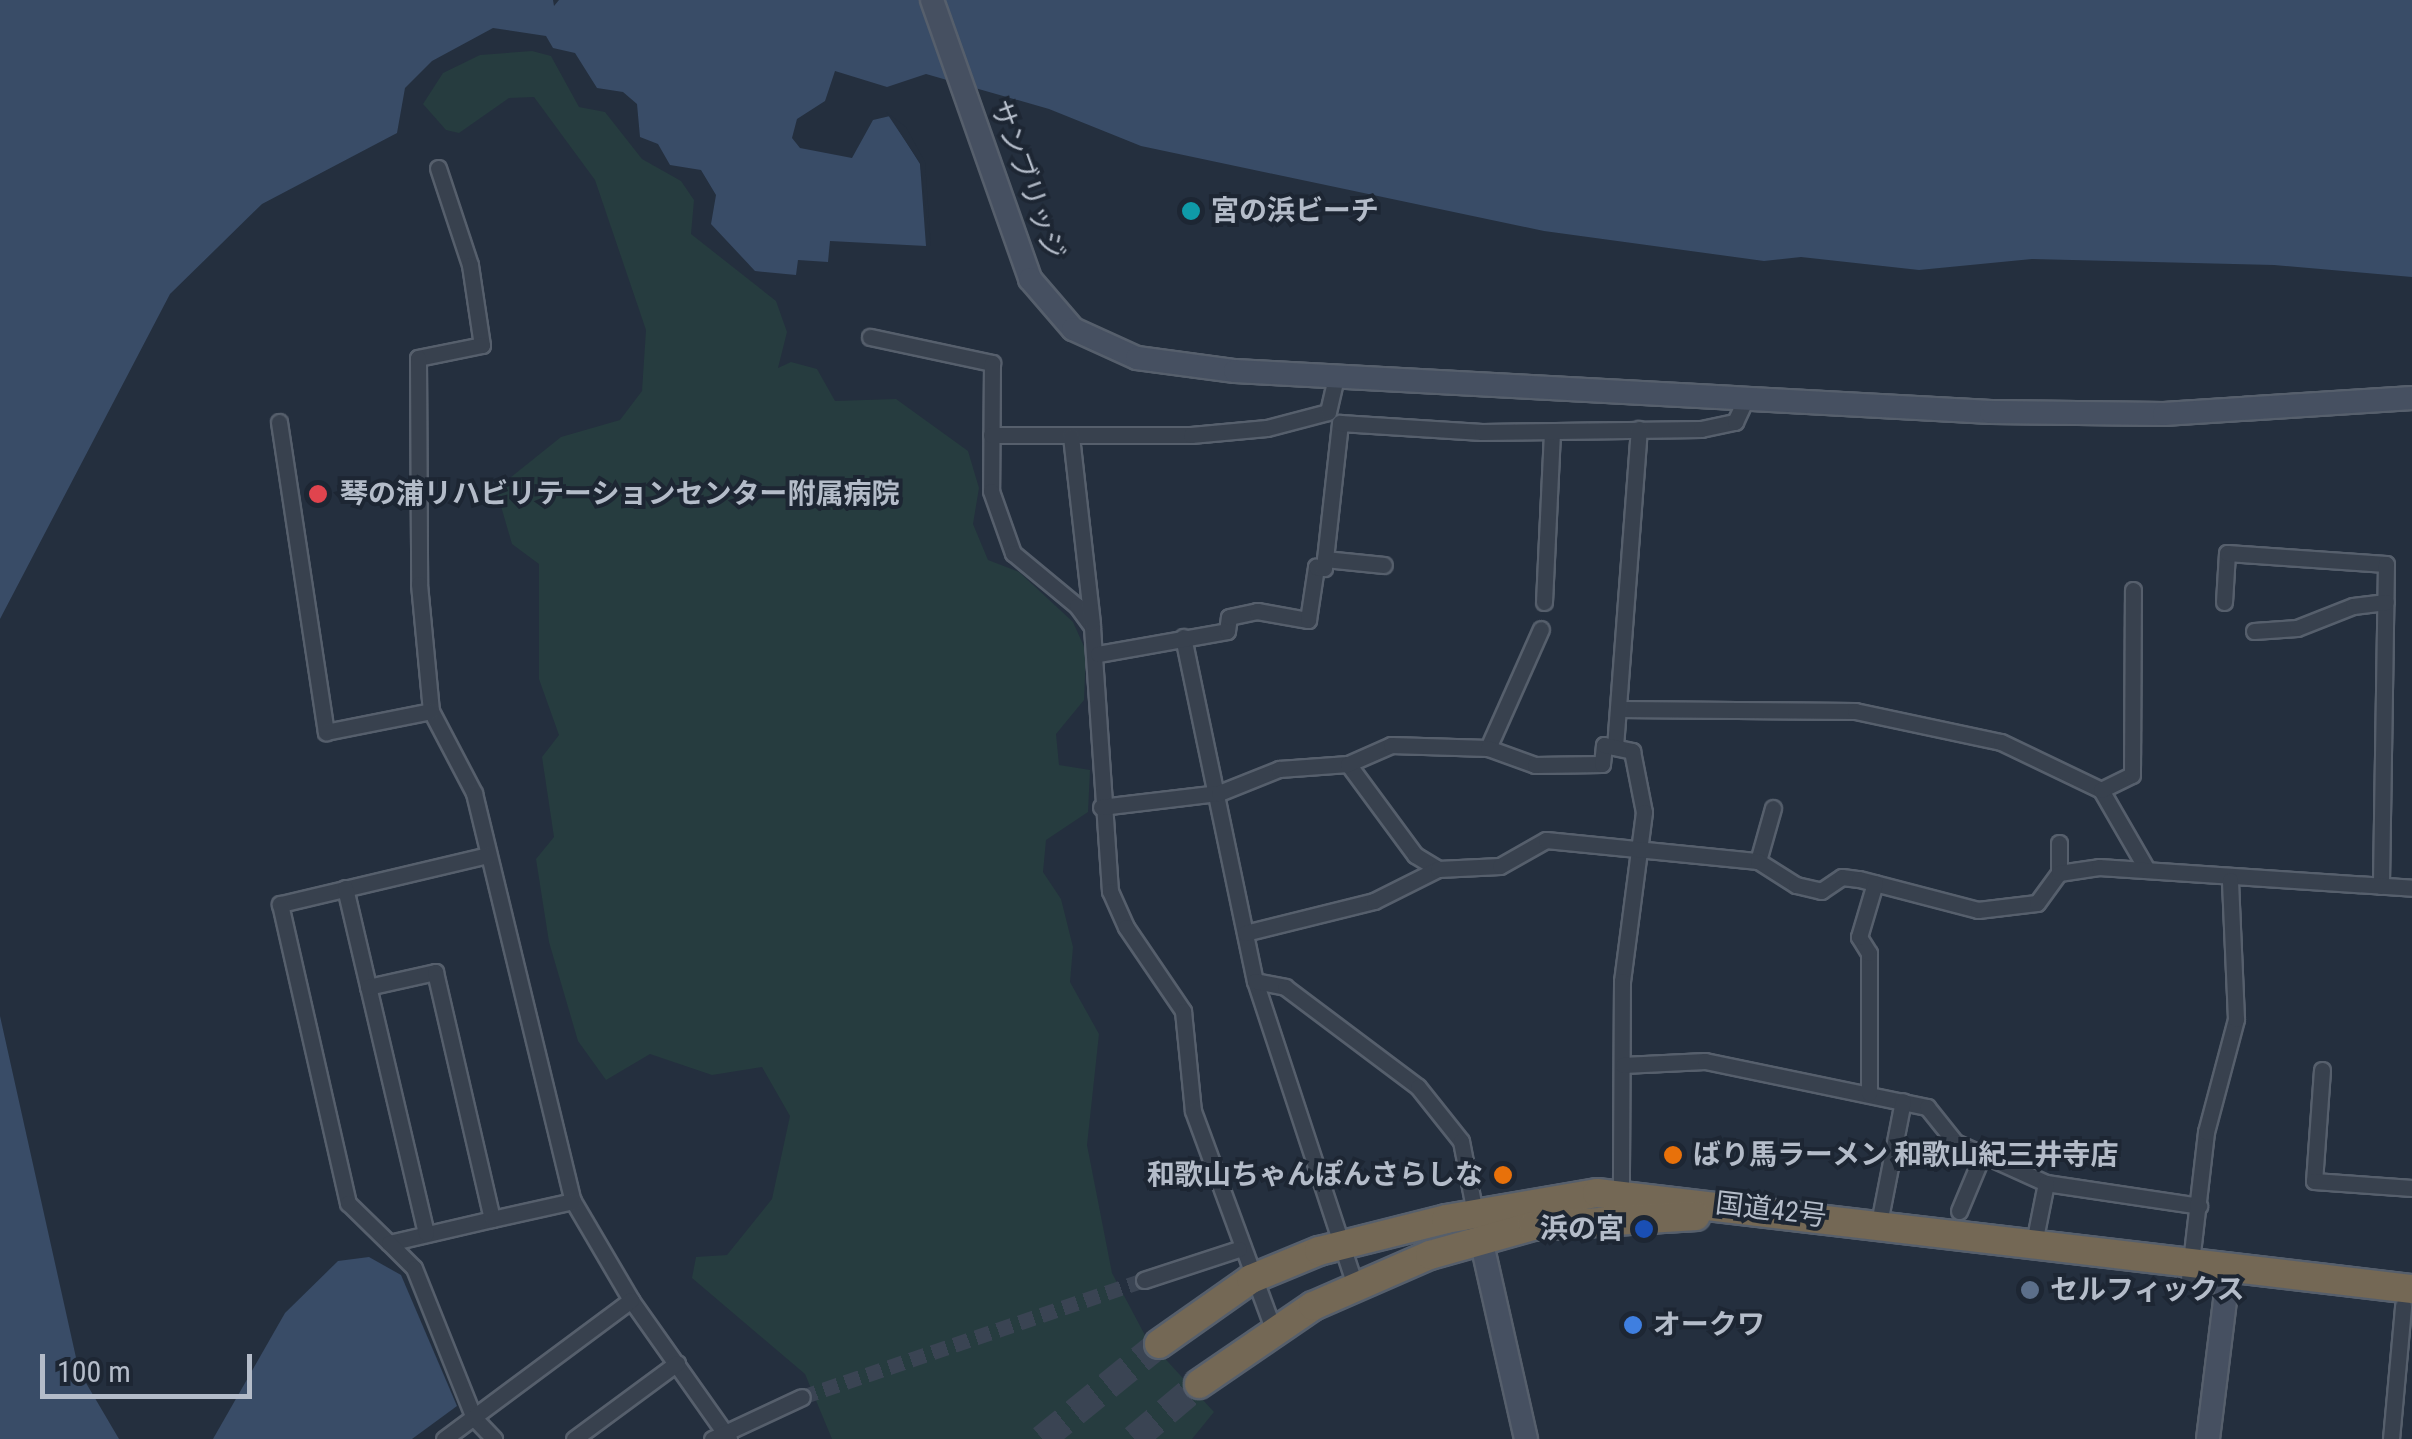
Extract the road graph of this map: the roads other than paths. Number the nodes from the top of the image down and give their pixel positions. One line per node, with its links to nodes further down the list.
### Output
1 (932, 0): 4 (street, サンブリッジ)
2 (438, 168): 25 (street)
3 (870, 337): 11 (street)
4 (1336, 377): 5 (street); 7 (street)
5 (1746, 398): 6 (street); 9 (street)
6 (2412, 398)
7 (1334, 418): 10 (street); 12 (street); 13 (street)
8 (279, 422): 25 (street)
9 (1639, 430): 10 (street); 24 (street)
10 (1552, 432): 16 (street)
11 (991, 435): 12 (street); 19 (street)
12 (1071, 436): 19 (street)
13 (1325, 559): 14 (street); 22 (street)
14 (1384, 565)
15 (2133, 590): 29 (street)
16 (1544, 602)
17 (2224, 602): 18 (street)
18 (2386, 602): 21 (street); 42 (street)
19 (1092, 627): 23 (street)
20 (1541, 629): 27 (street)
21 (2254, 631)
22 (1183, 637): 23 (street); 30 (street)
23 (1098, 654): 31 (street)
24 (1618, 709): 26 (street); 29 (street)
25 (431, 711): 35 (street)
26 (1615, 747): 27 (street); 34 (street)
27 (1488, 748): 28 (street)
28 (1348, 764): 30 (street); 38 (street)
29 (2101, 790): 37 (street)
30 (1219, 793): 31 (street); 45 (street)
31 (1101, 807): 66 (street)
32 (1773, 808): 36 (street)
33 (2058, 843): 39 (street)
34 (1643, 851): 36 (street); 38 (street); 48 (street)
35 (488, 854): 43 (street); 56 (street)
36 (1758, 861): 41 (street)
37 (2146, 868): 39 (street); 40 (street)
38 (1438, 869): 45 (street)
39 (2060, 873): 41 (street)
40 (2230, 880): 42 (street); 57 (street)
41 (1874, 882): 50 (street)
42 (2380, 886): 44 (street)
43 (345, 888): 47 (street); 63 (street)
44 (2412, 888)
45 (1244, 934): 46 (street)
46 (1255, 981): 61 (street); 65 (street)
47 (368, 987): 59 (street); 62 (street)
48 (1623, 1065): 50 (street); 55 (street)
49 (2322, 1070): 54 (street)
50 (1869, 1093): 51 (street)
51 (1902, 1101): 52 (street); 60 (street)
52 (1982, 1156): 53 (street); 58 (street)
53 (2046, 1183): 57 (street); 64 (street)
54 (2412, 1188)
55 (1622, 1193): 60 (highway, 国道42号); 61 (highway, 国道42号)
56 (573, 1201): 59 (street); 72 (street)
57 (2199, 1206): 67 (street)
58 (1959, 1211)
59 (492, 1219): 62 (street)
60 (1879, 1223): 64 (highway, 国道42号)
61 (1477, 1226): 65 (highway, 国道42号); 67 (highway, 国道42号); 71 (highway, 国道42号); 84 (street)
62 (426, 1234): 63 (street)
63 (389, 1242): 79 (street)
64 (2034, 1243): 67 (highway, 国道42号)
65 (1343, 1245): 69 (highway, 国道42号); 71 (street)
66 (1239, 1249): 69 (street); 70 (street)
67 (2190, 1270): 68 (highway, 国道42号)
68 (2228, 1276): 73 (highway, 国道42号); 85 (street)
69 (1251, 1279): 74 (street); 75 (highway, 国道42号)
70 (1144, 1280)
71 (1355, 1285): 74 (highway, 国道42号)
72 (630, 1300): 76 (street); 79 (street)
73 (2409, 1301): 86 (street)
74 (1273, 1330): 77 (highway, 国道42号)
75 (1160, 1344)
76 (678, 1363): 80 (street); 83 (street)
77 (1199, 1384)
78 (802, 1397): 80 (street)
79 (474, 1418): 81 (street); 82 (street)
80 (726, 1432)
81 (444, 1439)
82 (494, 1439)
83 (574, 1439)
84 (1526, 1439)
85 (2208, 1439)
86 (2391, 1439)

